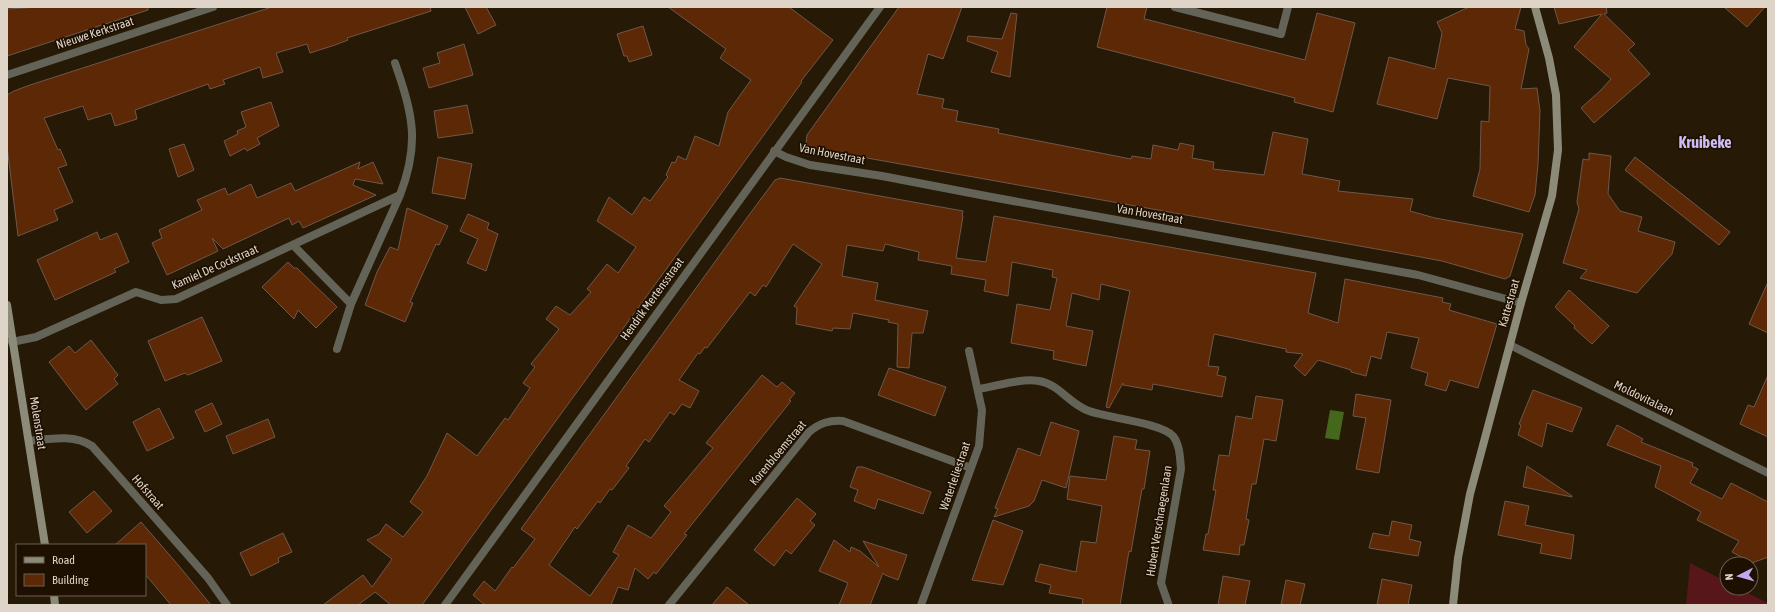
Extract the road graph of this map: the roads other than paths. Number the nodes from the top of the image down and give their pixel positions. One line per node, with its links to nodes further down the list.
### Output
1 (213, 7): 7 (street, Nieuwe Kerkstraat)
2 (880, 7): 8 (street, Hendrik Mertensstraat)
3 (1175, 7): 4 (street)
4 (1288, 7)
5 (1535, 7): 11 (street, Kattestraat)
6 (395, 63): 9 (street)
7 (7, 75)
8 (774, 151): 11 (street, Van Hovestraat); 25 (street, Hendrik Mertensstraat)
9 (400, 195): 10 (street, Kamiel De Cockstraat); 12 (street)
10 (293, 245): 12 (street); 14 (street, Kamiel De Cockstraat)
11 (1521, 303): 15 (street, Kattestraat)
12 (351, 304): 16 (street)
13 (7, 305): 14 (street, Molenstraat)
14 (12, 342): 19 (street, Molenstraat)
15 (1510, 345): 21 (street, Moldovitalaan); 28 (street, Kattestraat)
16 (337, 349)
17 (970, 351): 18 (street, Waterleliestraat)
18 (979, 389): 20 (street, Waterleliestraat); 23 (street, Hubert Verschraegenlaan)
19 (28, 441): 22 (street, Molenstraat); 24 (street, Hofstraat)
20 (971, 468): 26 (street, Korenbloemstraat); 27 (street, Waterleliestraat)
21 (1768, 473)
22 (45, 544)
23 (1168, 603)
24 (227, 605)
25 (445, 605)
26 (669, 605)
27 (921, 605)
28 (1453, 605)

